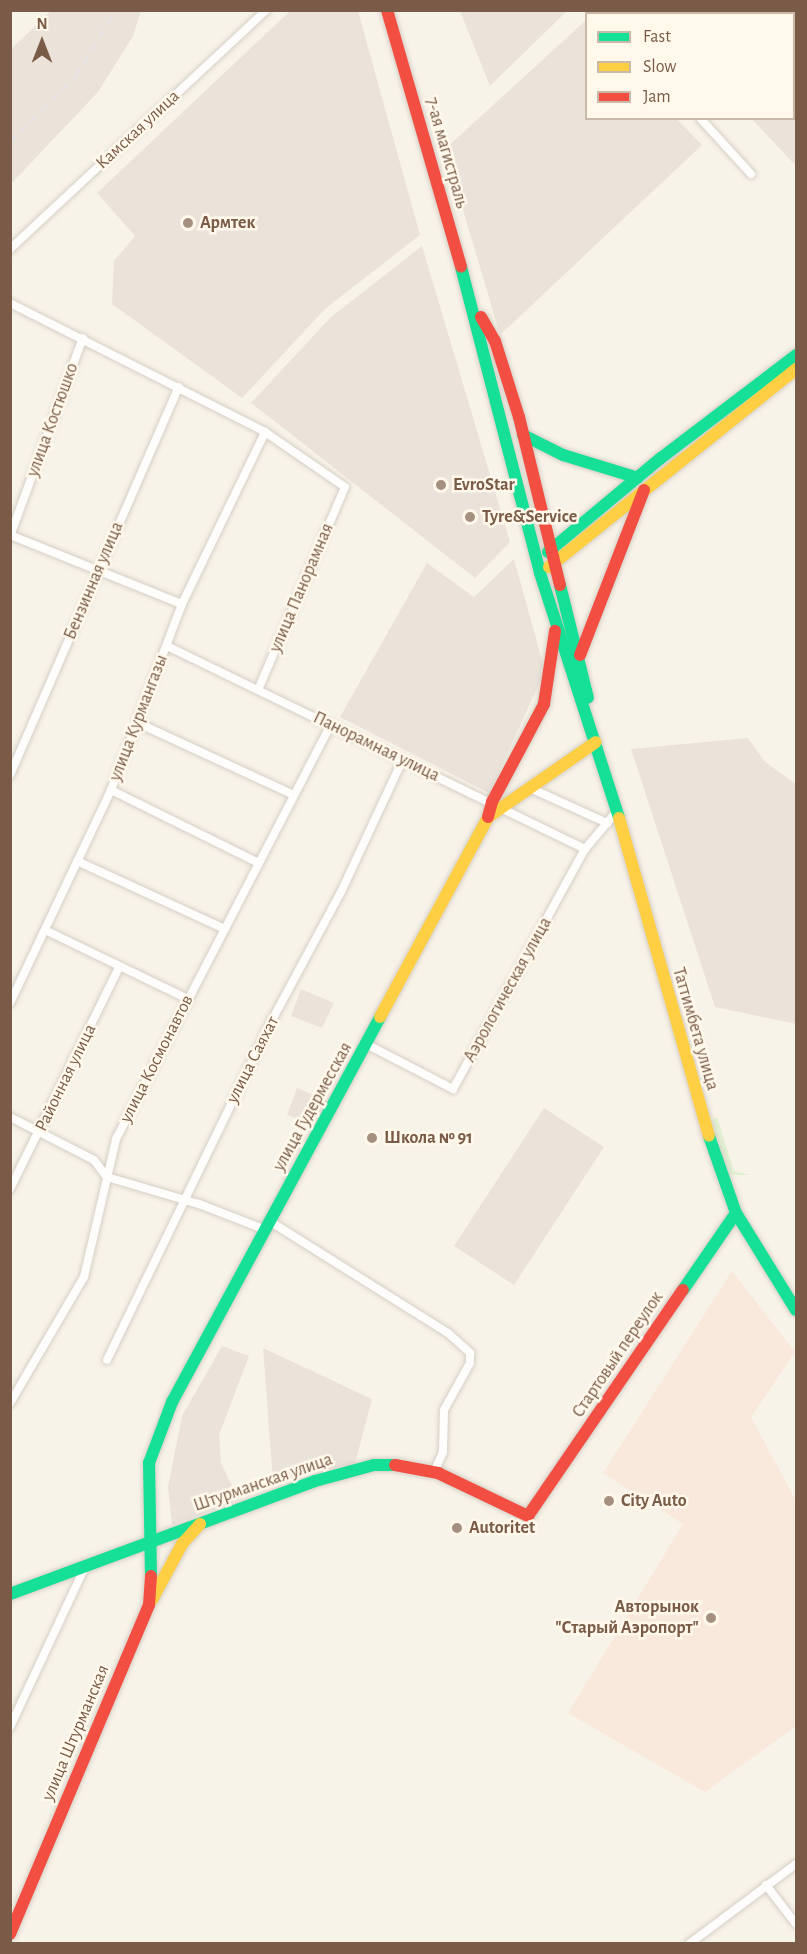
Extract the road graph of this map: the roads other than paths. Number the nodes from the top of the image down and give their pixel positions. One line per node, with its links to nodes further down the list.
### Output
1 (266, 10): 5 (street, Камская улица)
2 (387, 10): 7 (main road, 7-ая магистраль)
3 (702, 120): 4 (street)
4 (751, 174)
5 (10, 249)
6 (10, 303): 8 (street)
7 (474, 305): 13 (main road); 17 (main road)
8 (83, 338): 11 (street); 15 (street, улица Костюшко)
9 (796, 355): 14 (main road)
10 (796, 369): 14 (main road)
11 (179, 387): 12 (street); 19 (street, Бензинная улица)
12 (265, 432): 21 (street, улица Курмангазы); 25 (street, улица Панорамная)
13 (523, 435): 14 (main road); 16 (main road)
14 (641, 483): 16 (main road); 18 (main road); 24 (main road)
15 (11, 535): 19 (street)
16 (553, 549): 17 (main road); 18 (main road)
17 (536, 558): 20 (main road)
18 (556, 563): 20 (main road); 24 (main road)
19 (98, 569): 21 (street); 30 (street, Бензинная улица)
20 (540, 573): 22 (main road)
21 (182, 604): 23 (street, улица Курмангазы)
22 (556, 626): 28 (main road); 34 (main road, улица Гудермесская)
23 (167, 646): 25 (street, Панорамная улица); 26 (street, улица Курмангазы)
24 (580, 655): 28 (main road)
25 (258, 690): 27 (street, Панорамная улица)
26 (138, 723): 32 (street, улица Курмангазы); 33 (street)
27 (331, 725): 29 (street, Панорамная улица); 33 (street, улица Космонавтов)
28 (597, 742): 31 (main road); 35 (main road, Таттимбета улица)
29 (402, 761): 34 (street, Панорамная улица); 50 (street, улица Саяхат)
30 (10, 775)
31 (530, 788): 34 (main road); 36 (street)
32 (111, 790): 38 (street, улица Курмангазы); 39 (street)
33 (294, 795): 39 (street, улица Космонавтов)
34 (498, 804): 37 (street, Панорамная улица); 45 (main road, улица Гудермесская)
35 (617, 811): 36 (street, Аэрологическая улица); 51 (main road, Таттимбета улица)
36 (607, 823): 37 (street, Аэрологическая улица)
37 (585, 849): 45 (street, Аэрологическая улица)
38 (77, 861): 40 (street); 41 (street, улица Курмангазы)
39 (259, 862): 40 (street, улица Космонавтов)
40 (225, 928): 43 (street, улица Космонавтов)
41 (45, 930): 42 (street); 44 (street, улица Курмангазы)
42 (119, 967): 43 (street); 47 (street, Районная улица)
43 (188, 999): 48 (street, улица Космонавтов)
44 (10, 1003)
45 (368, 1045): 52 (main road, улица Гудермесская)
46 (10, 1117): 47 (street)
47 (39, 1132): 48 (street); 49 (street, Районная улица)
48 (107, 1177): 50 (street); 55 (street, улица Космонавтов)
49 (10, 1189)
50 (182, 1202): 52 (street); 54 (street, улица Саяхат)
51 (736, 1213): 53 (main road, Таттимбета улица); 57 (main road, Стартовый переулок)
52 (269, 1226): 56 (street); 59 (main road, улица Гудермесская)
53 (796, 1310)
54 (107, 1360)
55 (10, 1403)
56 (434, 1472): 57 (main road, Штурманская улица); 58 (main road, Штурманская улица)
57 (528, 1516)
58 (201, 1523): 59 (main road, Штурманская улица); 62 (main road)
59 (153, 1541): 60 (main road, Штурманская улица); 62 (main road, улица Штурманская)
60 (85, 1567): 61 (main road, Штурманская улица); 63 (street)
61 (10, 1594)
62 (149, 1607): 67 (main road, улица Штурманская)
63 (10, 1727)
64 (796, 1864): 65 (street)
65 (766, 1886): 66 (street); 68 (street)
66 (796, 1924)
67 (10, 1934)
68 (689, 1944)

